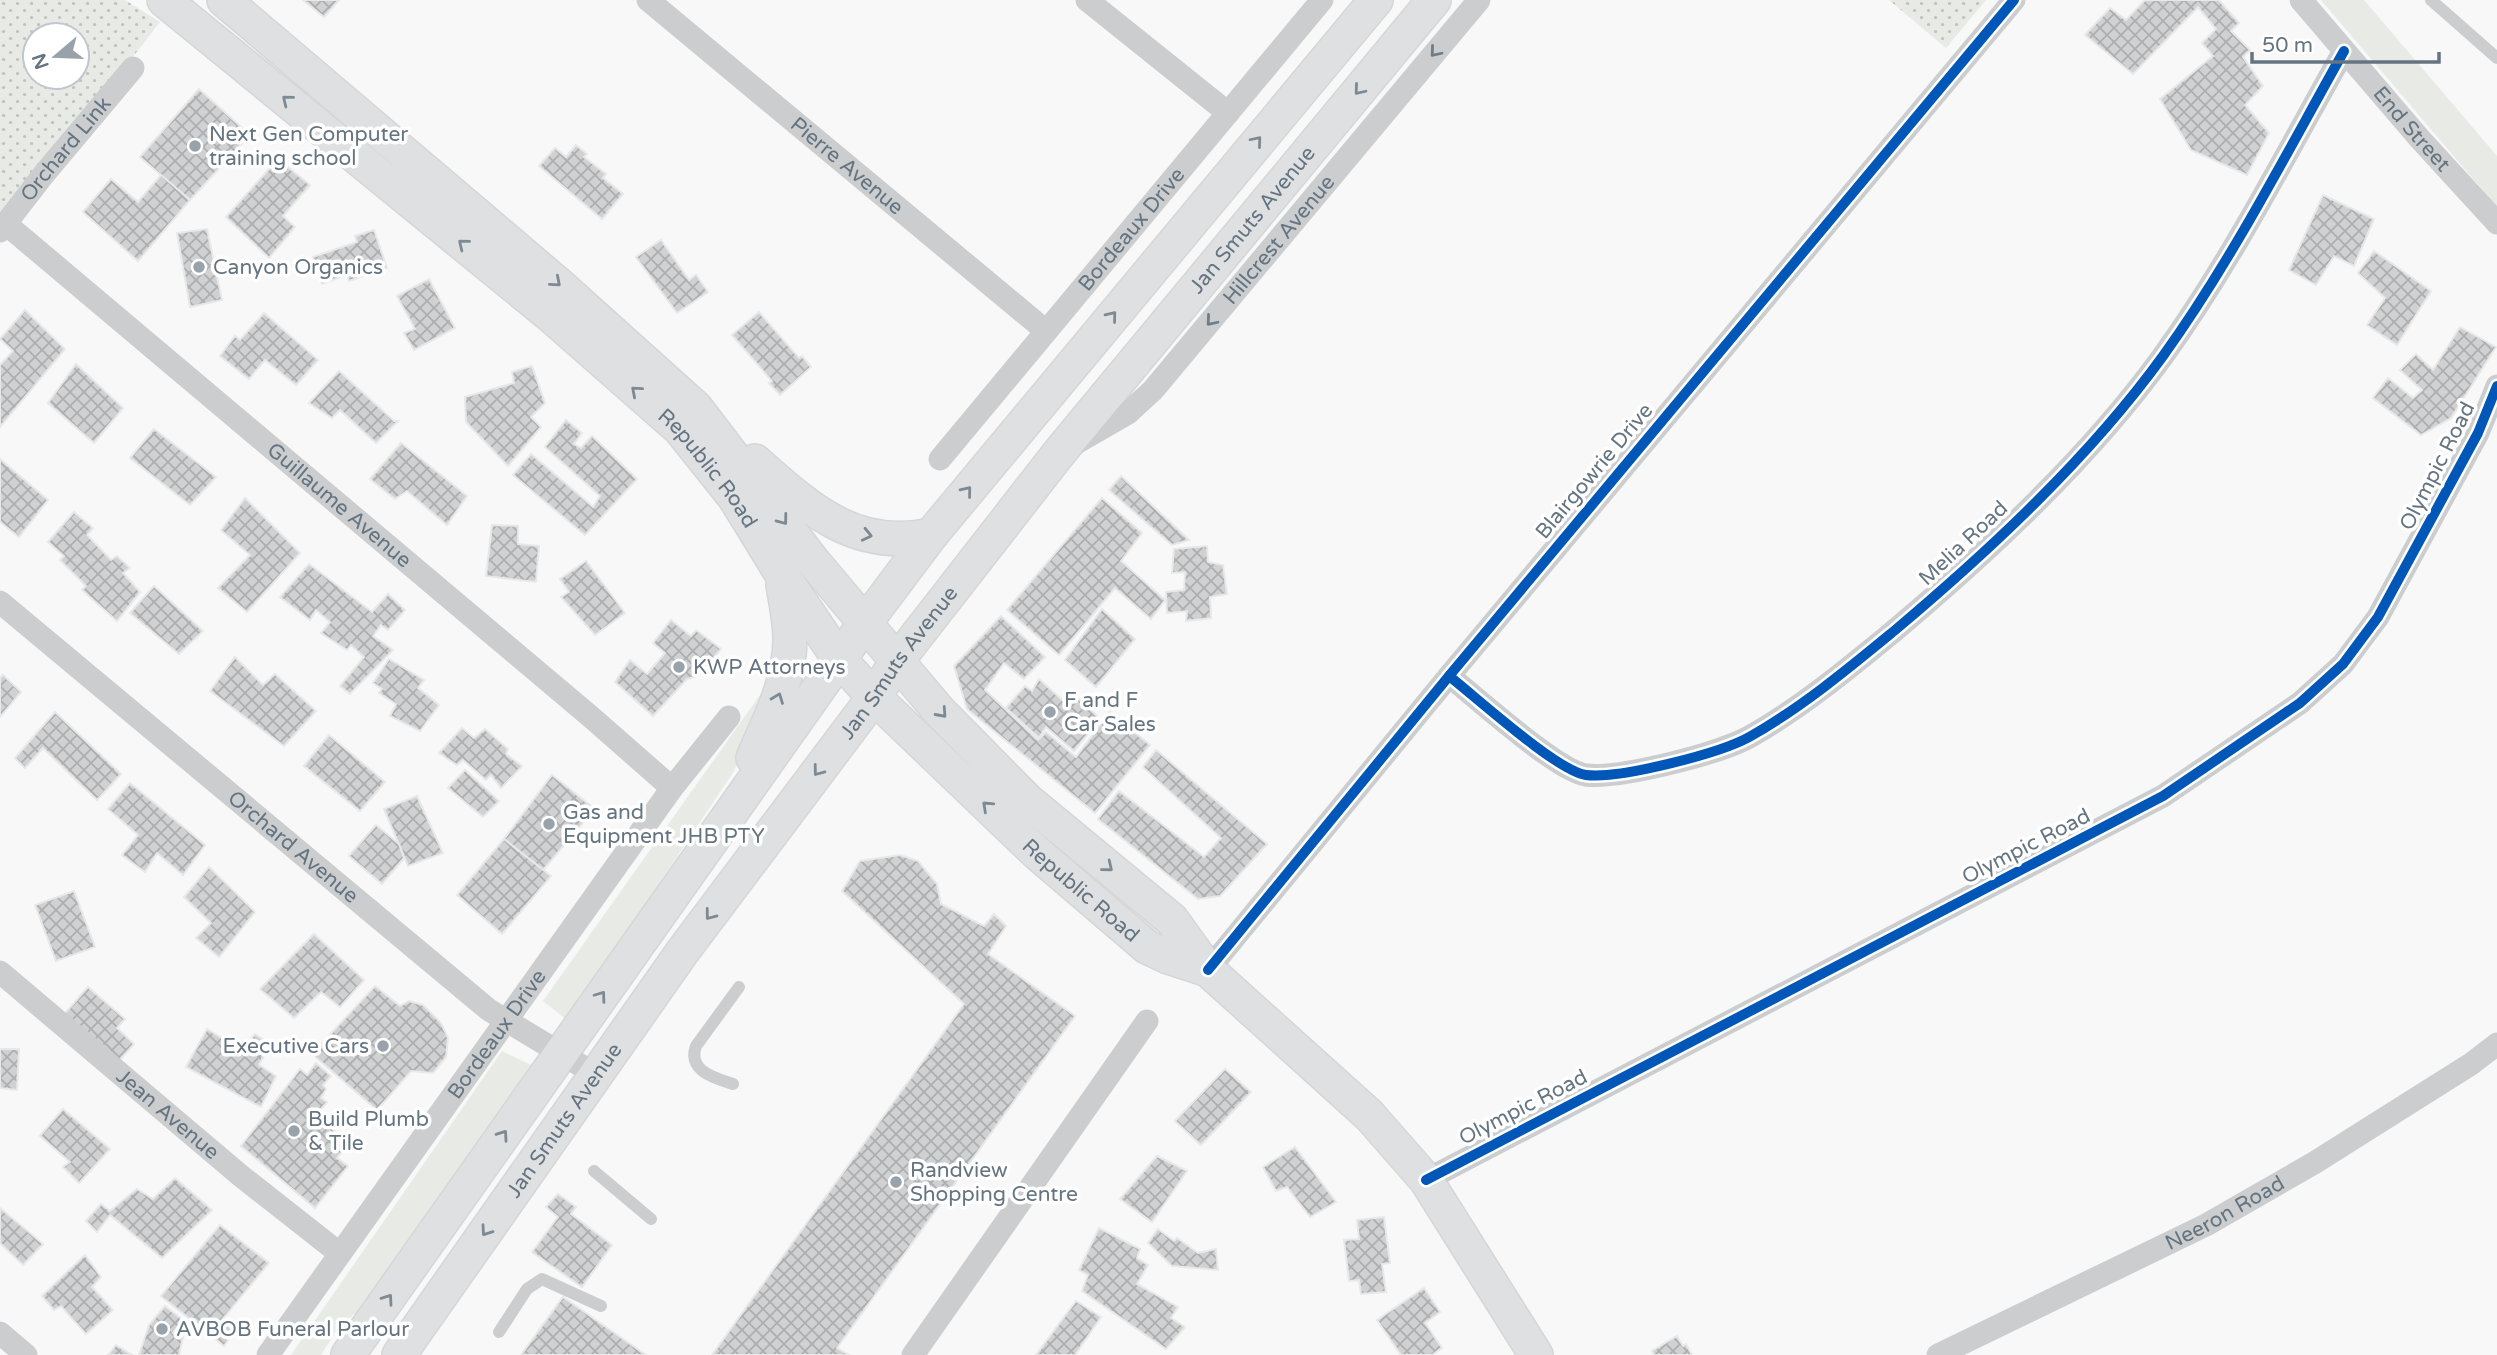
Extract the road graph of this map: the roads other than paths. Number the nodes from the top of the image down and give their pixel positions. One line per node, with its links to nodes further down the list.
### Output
1 (164, 0): 24 (main road, Republic Road, one-way to 1)
2 (224, 0): 20 (main road, Republic Road, one-way to 20)
3 (648, 0): 18 (street, Pierre Avenue)
4 (1087, 0): 15 (street)
5 (1322, 0): 15 (street, Bordeaux Drive)
6 (1376, 0): 23 (main road, Jan Smuts Avenue, one-way to 6)
7 (1434, 0): 21 (main road, Jan Smuts Avenue, one-way to 21)
8 (1479, 0): 21 (street, Hillcrest Avenue, one-way to 21)
9 (2014, 0): 29 (street, Blairgowrie Drive)
10 (2431, 0): 13 (lane)
11 (2307, 2): 12 (street, End Street)
12 (2344, 51): 16 (street, End Street); 29 (street, Melia Road)
13 (2497, 58)
14 (133, 68): 17 (street, Orchard Link)
15 (1228, 113): 18 (street, Bordeaux Drive)
16 (2497, 223)
17 (3, 227): 32 (street, Guillaume Avenue)
18 (1046, 331): 22 (street, Bordeaux Drive)
19 (2497, 386): 44 (street, Olympic Road)
20 (696, 408): 23 (main road, one-way to 23); 26 (main road, Republic Road, one-way to 26)
21 (1059, 453): 28 (main road, Jan Smuts Avenue)
22 (940, 459)
23 (931, 535): 26 (main road, Jan Smuts Avenue)
24 (781, 573): 27 (main road, Republic Road); 33 (main road, one-way to 24)
25 (0, 602): 37 (street, Orchard Avenue)
26 (865, 622): 27 (main road, Jan Smuts Avenue); 28 (main road, Republic Road)
27 (839, 659): 30 (main road, Republic Road); 33 (main road, Jan Smuts Avenue)
28 (897, 661): 30 (main road, Jan Smuts Avenue); 34 (main road, Republic Road, one-way to 34)
29 (1449, 676): 34 (street, Blairgowrie Drive)
30 (874, 698): 34 (main road, Republic Road, one-way to 30); 41 (main road, Jan Smuts Avenue, one-way to 41)
31 (729, 717): 32 (street, Bordeaux Drive)
32 (672, 788): 37 (street, Bordeaux Drive)
33 (722, 828): 40 (main road, Jan Smuts Avenue, one-way to 33)
34 (1208, 970): 44 (main road, Republic Road)
35 (0, 972): 46 (street, Jean Avenue)
36 (739, 988): 42 (lane)
37 (507, 1020): 40 (street, Orchard Avenue); 46 (street, Bordeaux Drive)
38 (1147, 1021): 54 (street)
39 (2497, 1044): 56 (street, Neeron Road)
40 (561, 1052): 41 (street, Orchard Avenue); 52 (main road, Jan Smuts Avenue, one-way to 40)
41 (595, 1074): 53 (main road, Jan Smuts Avenue, one-way to 53)
42 (733, 1084)
43 (594, 1171): 45 (lane)
44 (1426, 1180): 55 (main road, Republic Road)
45 (651, 1219)
46 (339, 1253): 51 (street, Bordeaux Drive)
47 (601, 1306): 48 (lane)
48 (499, 1332)
49 (0, 1333): 50 (street)
50 (26, 1355)
51 (268, 1355)
52 (348, 1355)
53 (399, 1355)
54 (913, 1355)
55 (1536, 1355)
56 (1938, 1355)

